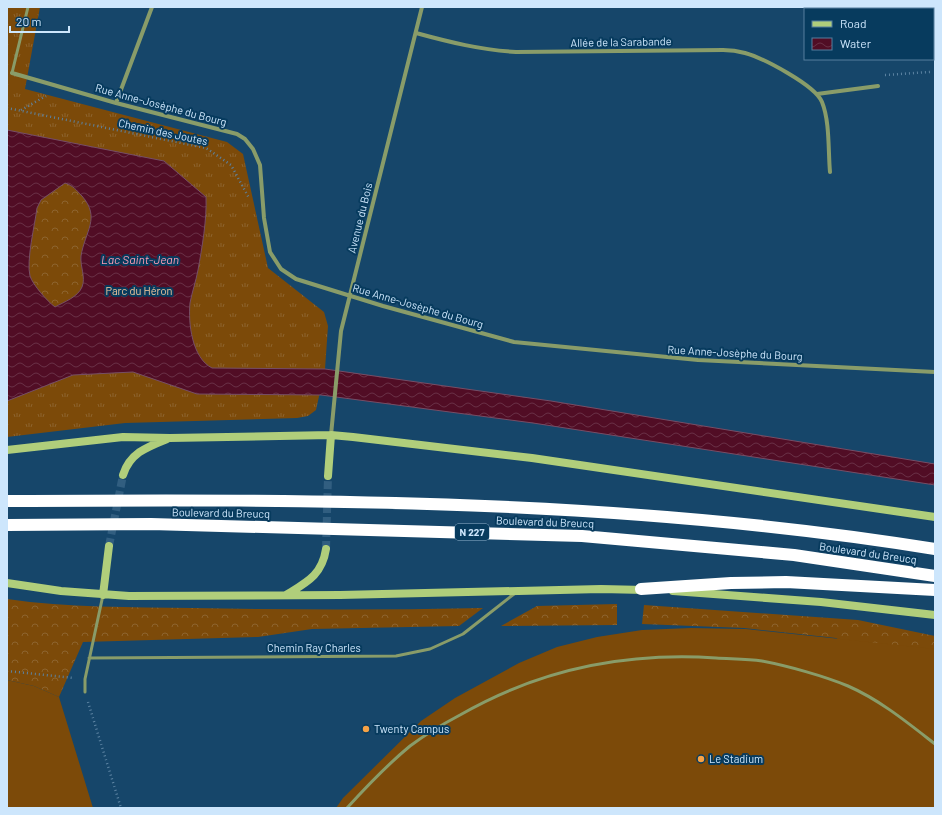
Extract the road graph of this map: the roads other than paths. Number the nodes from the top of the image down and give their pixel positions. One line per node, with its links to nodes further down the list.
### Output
1 (28, 7): 5 (lane)
2 (152, 7): 8 (street)
3 (422, 7): 4 (street, Avenue du Bois)
4 (416, 33): 7 (street, Allée de la Sarabande); 10 (street, Avenue du Bois)
5 (12, 73): 8 (street, Rue Anne-Josèphe du Bourg)
6 (878, 86): 7 (street)
7 (817, 94): 9 (street)
8 (116, 103): 10 (street, Rue Anne-Josèphe du Bourg)
9 (830, 172)
10 (350, 295): 11 (street, Rue Anne-Josèphe du Bourg); 12 (street, Avenue du Bois)
11 (935, 372)
12 (331, 435): 13 (main road); 16 (main road); 18 (main road)
13 (170, 438): 14 (main road); 15 (main road)
14 (7, 450)
15 (123, 475)
16 (328, 476)
17 (7, 501): 22 (highway, Boulevard du Breucq)
18 (935, 517)
19 (7, 525): 23 (highway, Boulevard du Breucq / N 227)
20 (109, 546): 28 (main road)
21 (326, 549): 29 (main road)
22 (935, 549)
23 (935, 576)
24 (7, 583): 28 (main road)
25 (519, 590): 26 (main road); 29 (main road); 31 (lane, Chemin Ray Charles)
26 (641, 590): 27 (highway); 30 (main road)
27 (935, 590)
28 (103, 595): 29 (main road); 31 (lane)
29 (285, 595)
30 (935, 615)
31 (89, 658): 32 (lane)
32 (85, 692)
33 (935, 744): 34 (lane)
34 (347, 808)

